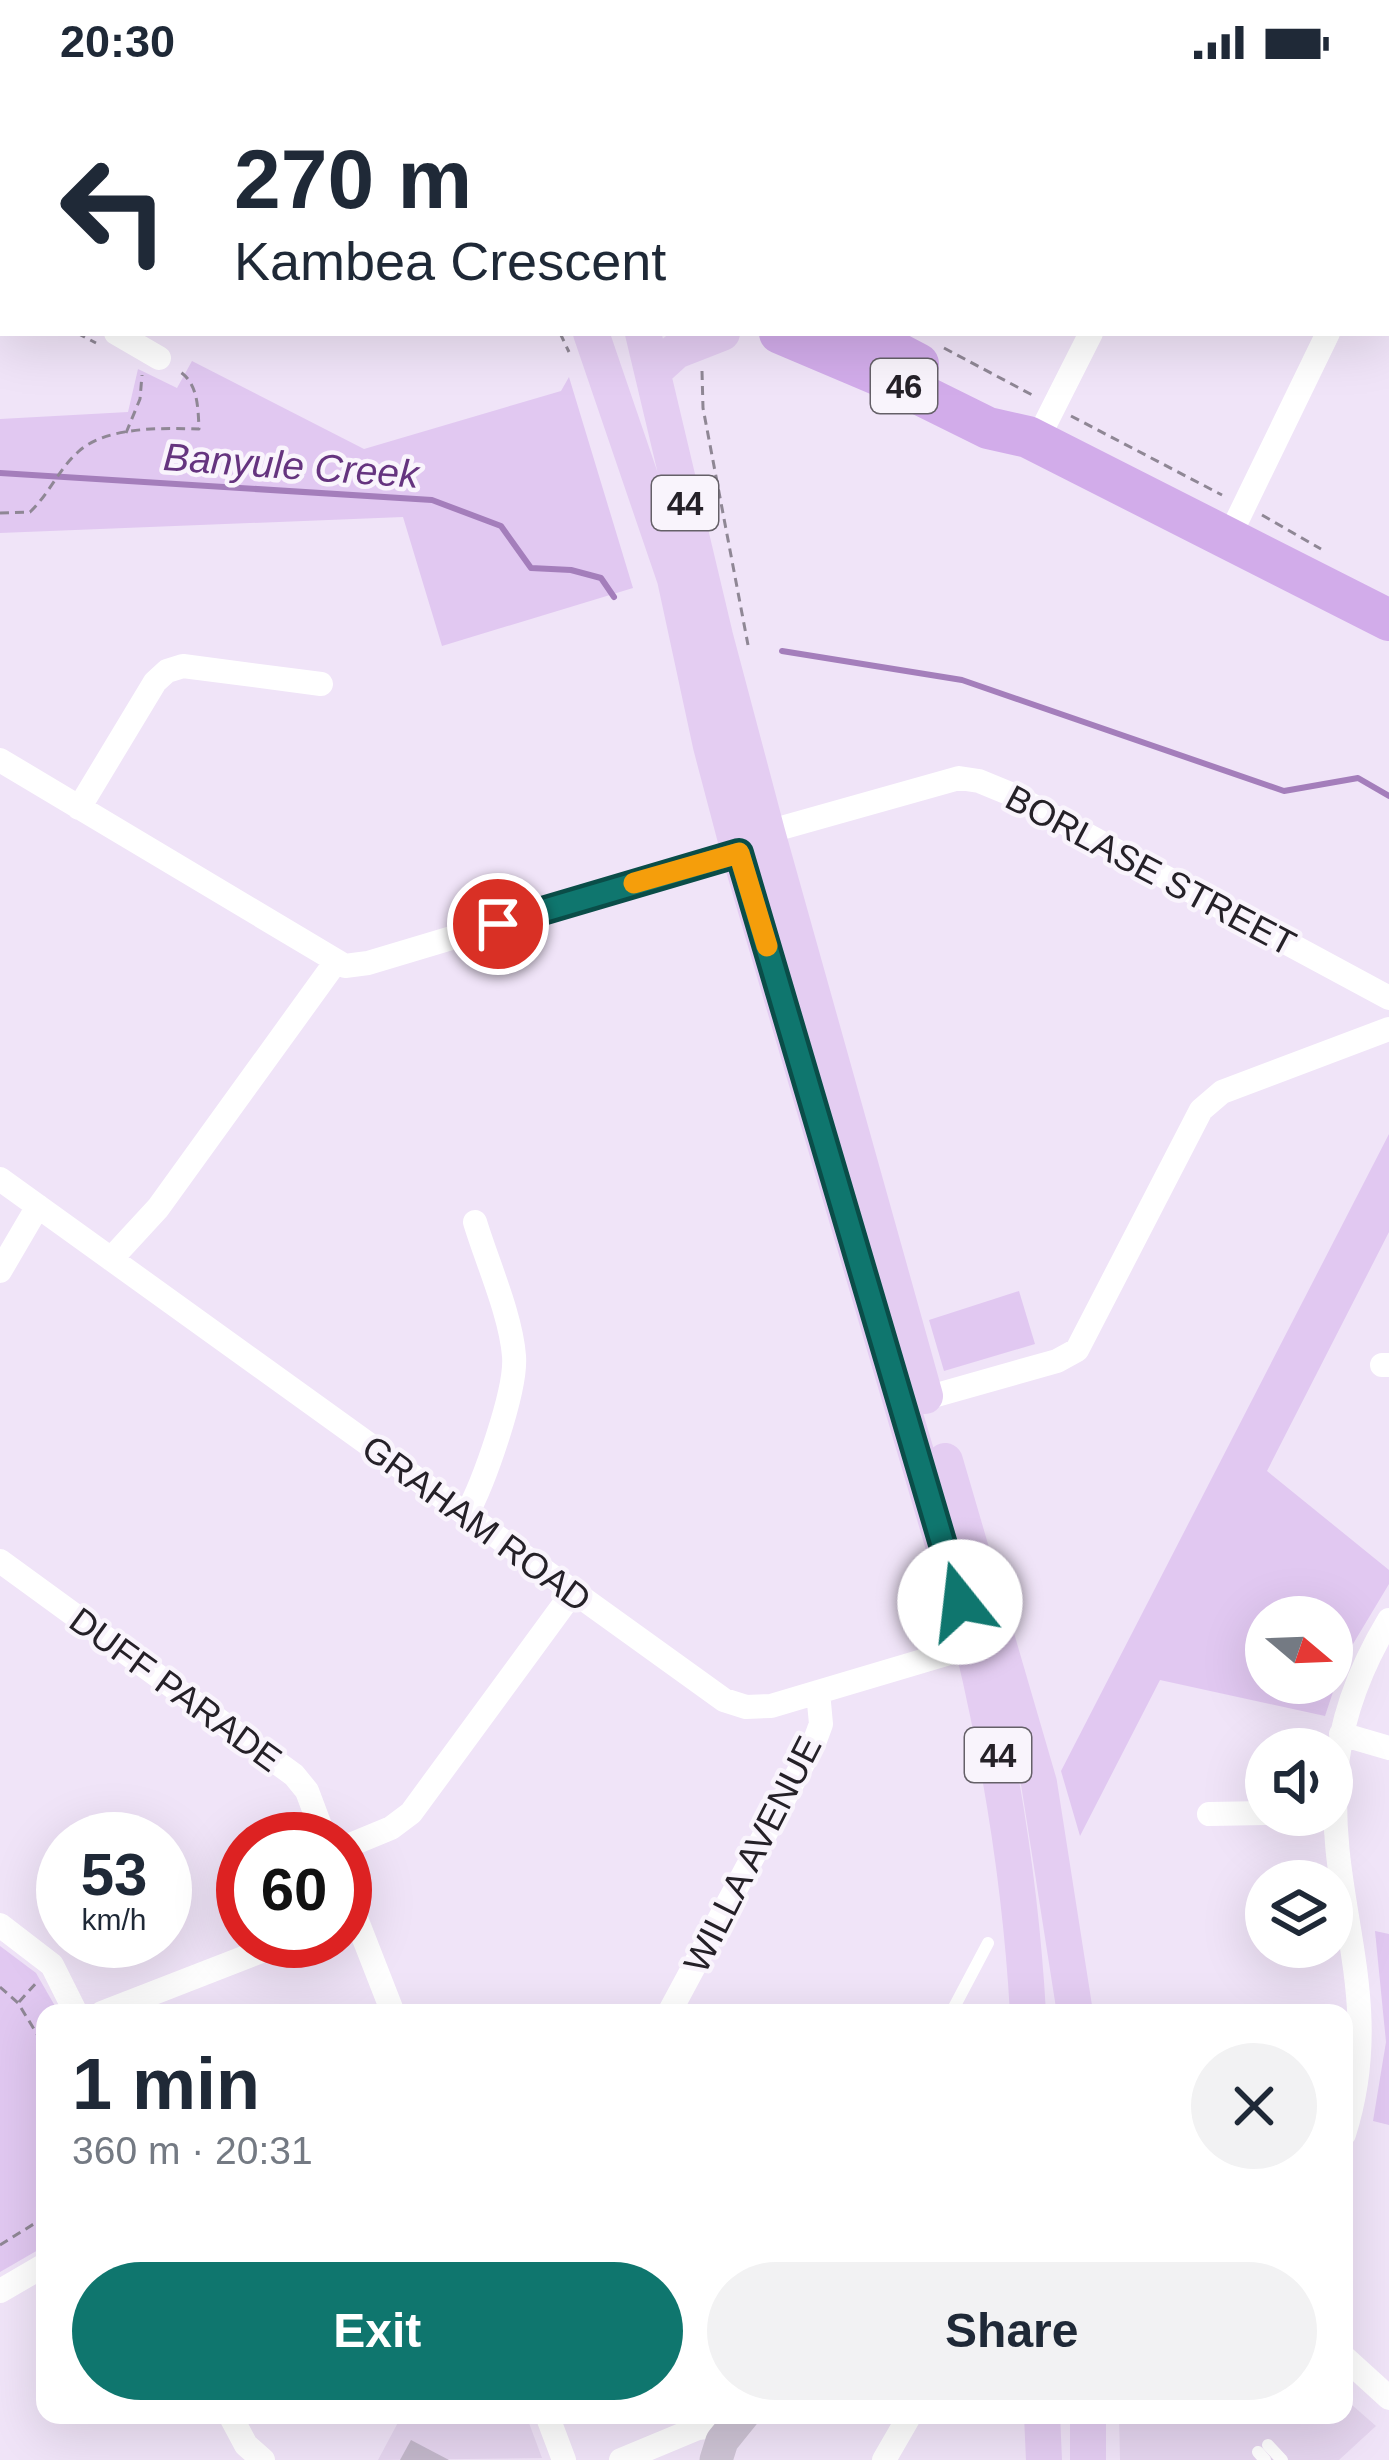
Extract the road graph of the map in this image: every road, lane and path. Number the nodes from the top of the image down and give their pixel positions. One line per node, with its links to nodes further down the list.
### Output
1 (645, 336): 11 (main road, 44)
2 (787, 336): 12 (highway, 46)
3 (865, 336): 12 (highway, 46)
4 (1089, 336): 12 (street)
5 (1327, 336): 15 (street)
6 (106, 338): 10 (street)
7 (578, 343): 22 (main road, 44)
8 (936, 344): 12 (path)
9 (712, 347): 11 (main road); 18 (path)
10 (149, 363): 13 (path); 13 (path)
11 (654, 371): 22 (main road, 44)
12 (1040, 429): 15 (highway, 46); 15 (path)
13 (126, 434): 14 (path)
14 (0, 513)
15 (1236, 522): 16 (path); 17 (highway, 46)
16 (1328, 553)
17 (1389, 620)
18 (749, 652)
19 (322, 684): 21 (street)
20 (0, 760): 21 (street)
21 (79, 808): 23 (street)
22 (753, 842): 23 (street, BORLASE STREET); 24 (street, BORLASE STREET); 31 (main road, 44); 36 (main road, 44)
23 (334, 963): 30 (street)
24 (1389, 998)
25 (1389, 1029): 31 (street)
26 (0, 1179): 27 (street, GRAHAM ROAD)
27 (44, 1210): 29 (street); 30 (street, GRAHAM ROAD)
28 (475, 1222): 32 (street)
29 (6, 1264)
30 (118, 1265): 32 (street, GRAHAM ROAD)
31 (926, 1398): 36 (main road, 44)
32 (466, 1515): 34 (street, GRAHAM ROAD)
33 (0, 1562): 41 (street, DUFF PARADE)
34 (573, 1592): 37 (street, GRAHAM ROAD); 44 (street)
35 (1389, 1620): 38 (street)
36 (986, 1642): 37 (street, GRAHAM ROAD); 58 (main road, 44); 59 (main road, 44)
37 (818, 1692): 56 (street, WILLA AVENUE)
38 (1343, 1728)
39 (1353, 1738): 40 (street)
40 (1389, 1748)
41 (315, 1812)
42 (1245, 1813): 43 (street)
43 (1209, 1814)
44 (372, 1836)
45 (1336, 1836): 60 (street)
46 (0, 1925): 53 (street)
47 (988, 1943): 57 (lane)
48 (372, 1966): 55 (street)
49 (218, 1968): 54 (street)
50 (42, 1976): 52 (path)
51 (0, 1987): 52 (path)
52 (17, 2003): 62 (path)
53 (72, 2004)
54 (125, 2004)
55 (389, 2004)
56 (674, 2004)
57 (956, 2004)
58 (1027, 2004)
59 (1074, 2004)
60 (1352, 2004)
61 (1353, 2020): 63 (street)
62 (36, 2034)
63 (1353, 2101)
64 (36, 2223): 65 (path)
65 (0, 2245)
66 (36, 2270): 67 (street)
67 (0, 2291)
68 (1353, 2365): 69 (street)
69 (1389, 2398)
70 (235, 2424): 77 (street)
71 (551, 2424): 78 (street)
72 (905, 2424): 80 (street)
73 (1042, 2424): 81 (main road)
74 (1093, 2424): 82 (main road)
75 (720, 2438): 79 (street)
76 (1264, 2452): 83 (lane)
77 (263, 2460)
78 (564, 2460)
79 (621, 2460)
80 (884, 2460)
81 (1044, 2460)
82 (1088, 2460)
83 (1282, 2460)

